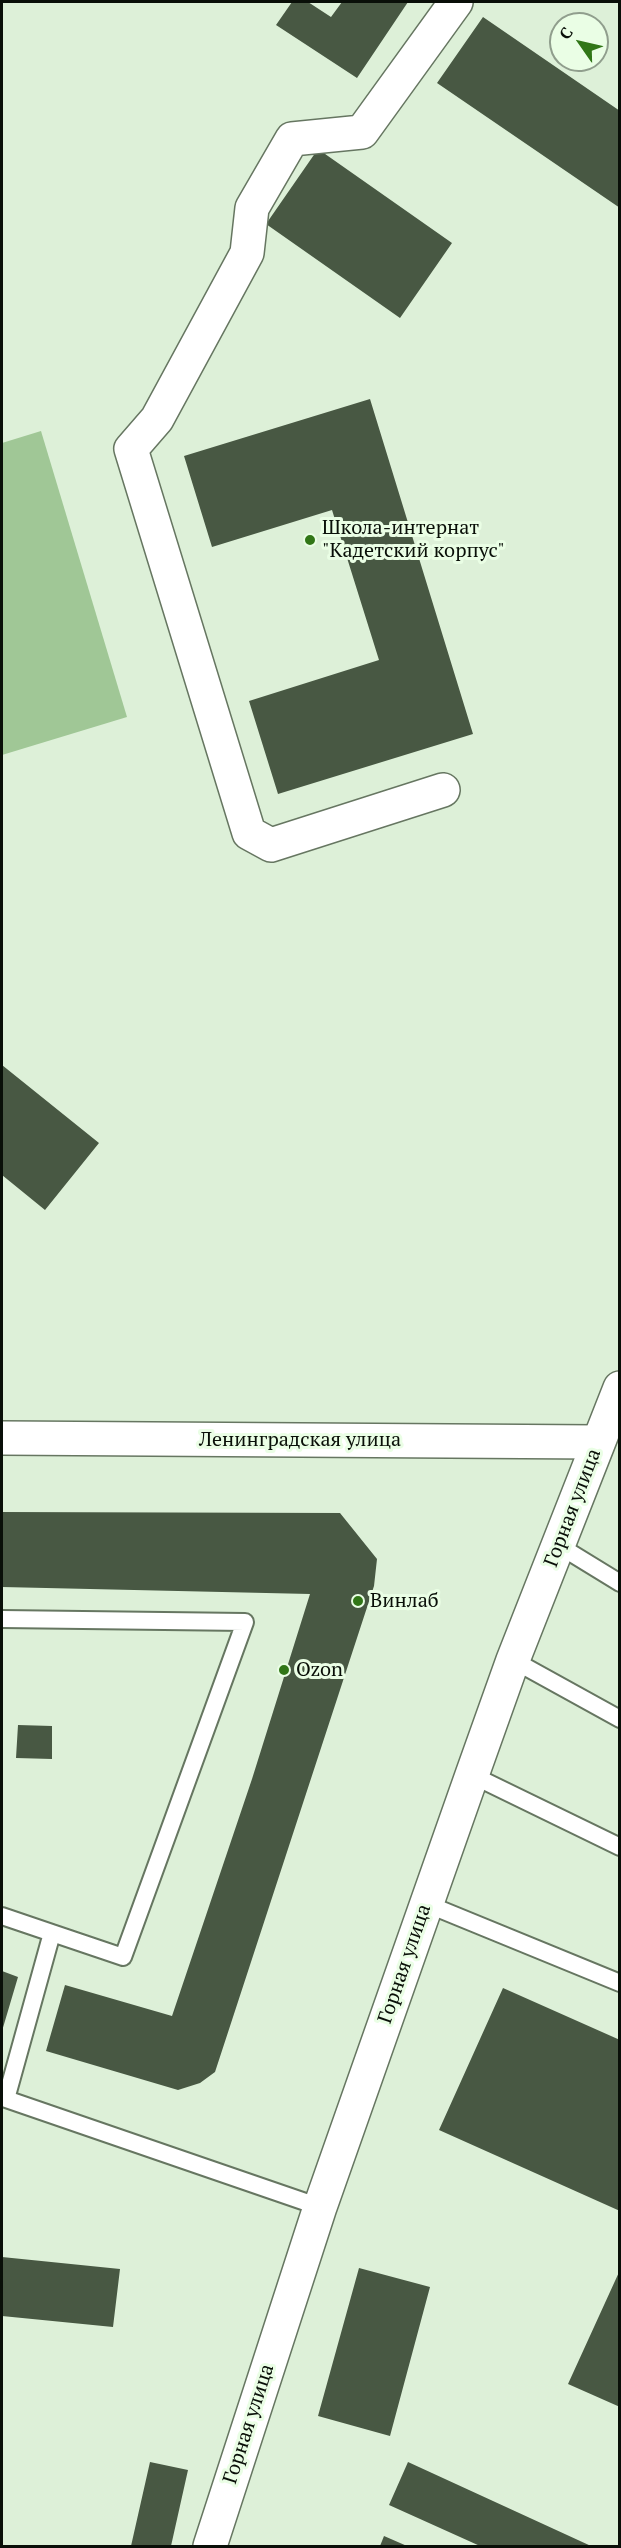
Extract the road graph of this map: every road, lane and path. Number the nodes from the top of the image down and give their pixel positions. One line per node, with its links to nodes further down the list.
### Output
1 (456, 2): 2 (street)
2 (443, 790)
3 (620, 1388): 5 (street, Горная улица)
4 (2, 1438): 5 (street, Ленинградская улица)
5 (598, 1442): 6 (street, Горная улица)
6 (558, 1545): 7 (lane); 9 (street, Горная улица)
7 (620, 1583)
8 (2, 1619): 15 (lane)
9 (513, 1660): 10 (lane); 11 (street, Горная улица)
10 (620, 1719)
11 (472, 1775): 12 (lane); 13 (street, Горная улица)
12 (620, 1847)
13 (426, 1904): 16 (lane); 17 (street, Горная улица)
14 (2, 1916): 15 (lane)
15 (52, 1933): 17 (lane)
16 (620, 1983)
17 (320, 2207): 18 (street, Горная улица)
18 (210, 2547)

